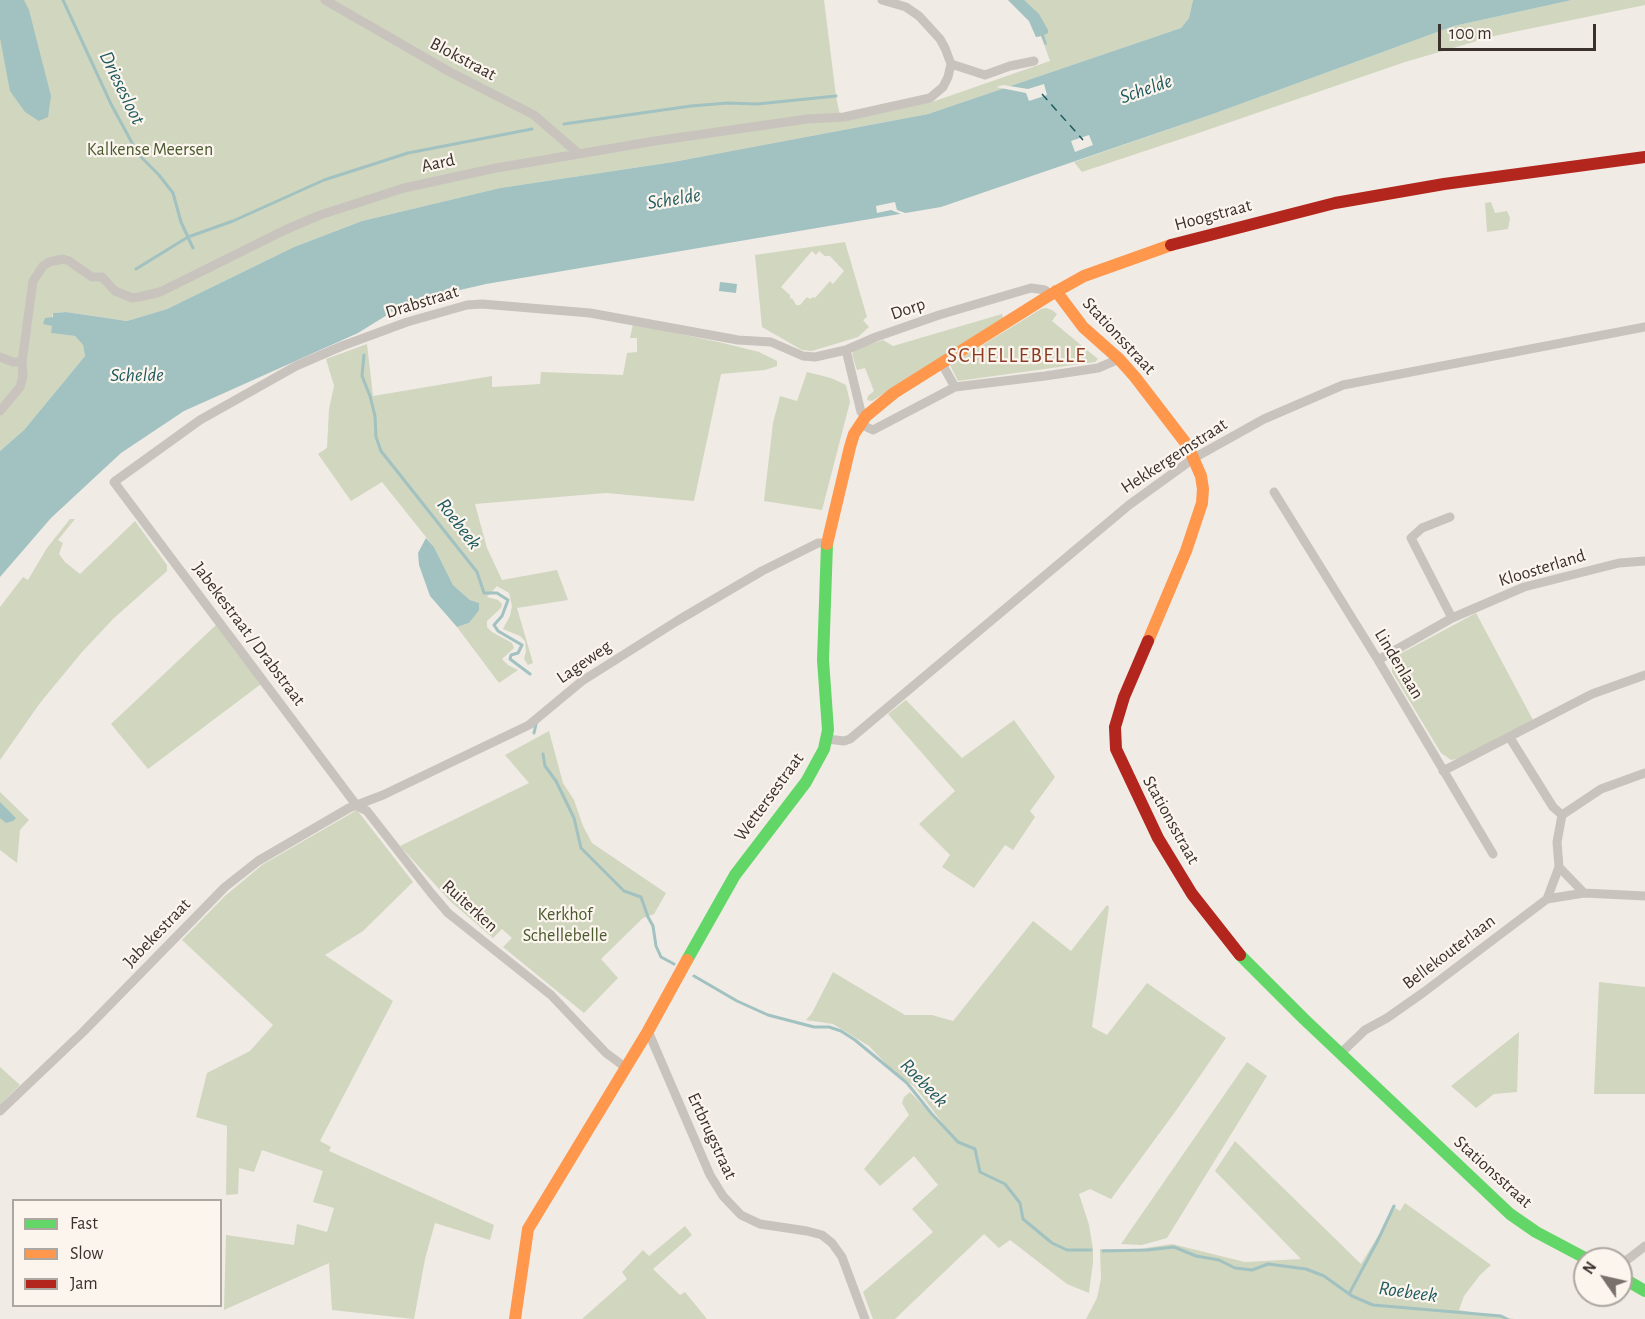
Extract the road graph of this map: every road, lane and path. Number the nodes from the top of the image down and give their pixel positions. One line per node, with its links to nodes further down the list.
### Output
1 (325, 0): 5 (street, Blokstraat)
2 (882, 0): 4 (street)
3 (1034, 61): 4 (street)
4 (951, 64): 5 (street, Aard)
5 (579, 154): 12 (street, Aard)
6 (1645, 157): 7 (main road, Hoogstraat)
7 (1053, 293): 9 (street, Dorp); 11 (main road, Stationsstraat); 13 (main road, Hoogstraat)
8 (1645, 327): 18 (street, Hekkergemstraat)
9 (846, 350): 16 (street); 19 (street, Drabstraat)
10 (0, 357): 12 (street)
11 (1119, 359): 14 (street); 18 (main road, Stationsstraat)
12 (22, 362): 15 (street, Aard)
13 (942, 364): 14 (street); 16 (main road, Hoogstraat)
14 (955, 387): 16 (street)
15 (0, 411)
16 (863, 420): 17 (main road, Hoogstraat)
17 (850, 447): 22 (main road, Wettersestraat)
18 (1194, 458): 28 (street, Hekkergemstraat); 39 (main road, Stationsstraat)
19 (114, 482): 31 (street, Jabekestraat / Drabstraat)
20 (1274, 492): 25 (street, Lindenlaan)
21 (1450, 517): 24 (street)
22 (827, 543): 28 (main road, Wettersestraat); 31 (street, Lageweg)
23 (1645, 561): 24 (street, Kloosterland)
24 (1452, 618): 25 (street, Kloosterland)
25 (1378, 660): 29 (street, Lindenlaan)
26 (1645, 675): 27 (street)
27 (1510, 738): 29 (street); 32 (street)
28 (827, 739): 38 (main road, Wettersestraat)
29 (1443, 771): 33 (street, Lindenlaan)
30 (1645, 772): 32 (street)
31 (357, 806): 40 (street, Ruiterken); 41 (street, Jabekestraat)
32 (1562, 814): 34 (street)
33 (1493, 854)
34 (1559, 867): 35 (street); 37 (street)
35 (1584, 893): 36 (street, Bellekouterlaan); 37 (street, Bellekouterlaan)
36 (1645, 896)
37 (1547, 899): 39 (street, Bellekouterlaan)
38 (648, 1032): 40 (main road, Wettersestraat); 46 (street, Ertbrugstraat)
39 (1341, 1053): 43 (main road, Stationsstraat)
40 (625, 1067): 45 (main road, Wettersestraat)
41 (0, 1111)
42 (1645, 1246): 44 (street)
43 (1573, 1252)
44 (1633, 1255)
45 (515, 1319)
46 (865, 1319)

